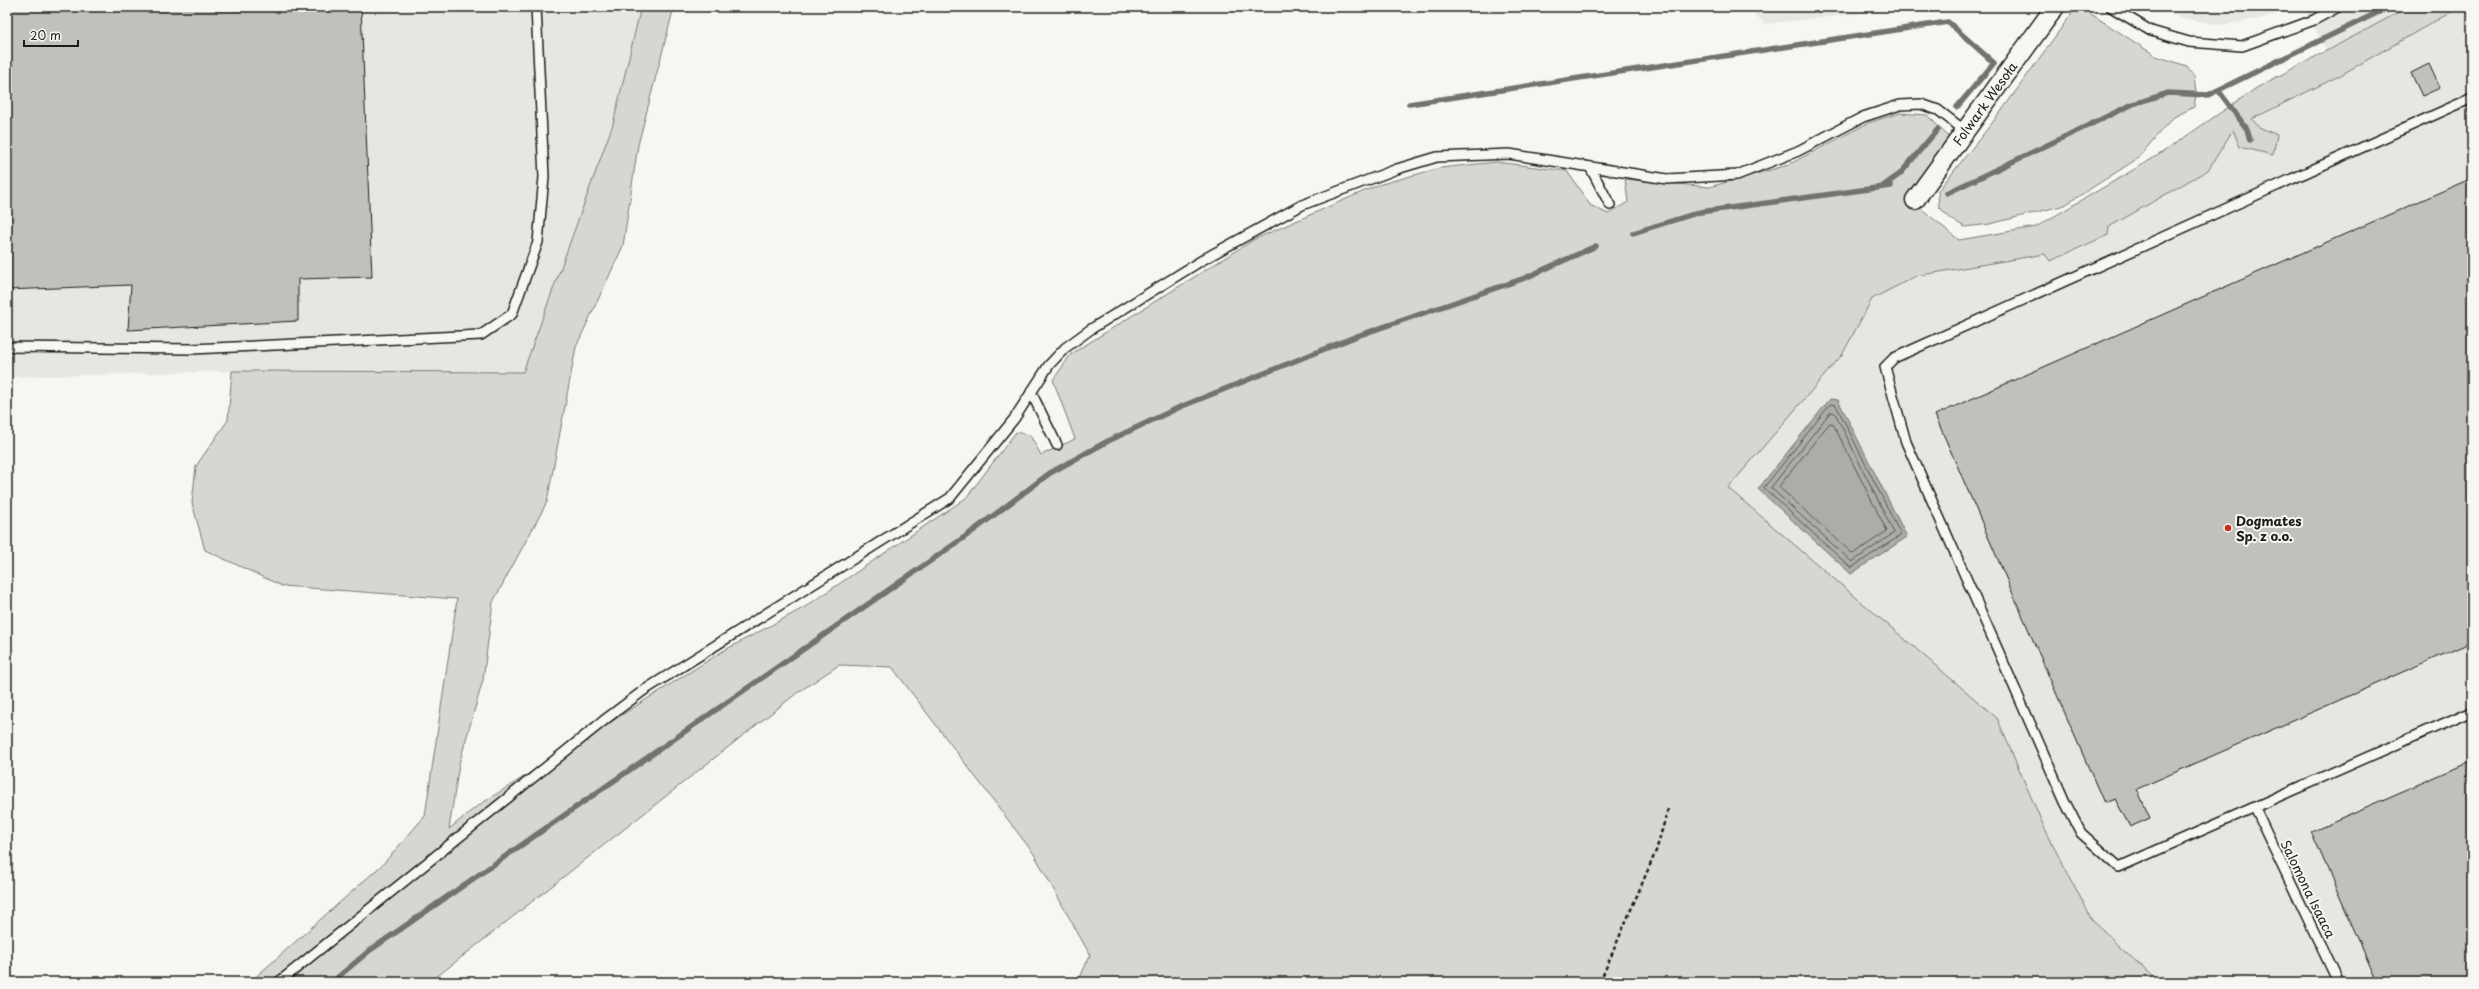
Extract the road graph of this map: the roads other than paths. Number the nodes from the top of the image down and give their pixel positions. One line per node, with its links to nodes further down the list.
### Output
1 (536, 7): 10 (lane)
2 (2055, 7): 6 (street, Folwark Wesoła)
3 (2111, 7): 4 (lane)
4 (2338, 7)
5 (2472, 98): 14 (lane)
6 (1964, 130): 7 (lane); 8 (street, Folwark Wesoła)
7 (1590, 167): 9 (lane); 11 (lane)
8 (1915, 200)
9 (1610, 205)
10 (7, 347)
11 (1030, 392): 12 (lane); 15 (lane)
12 (1057, 445)
13 (2472, 711): 14 (lane)
14 (2254, 808): 16 (lane, Salomona Isaaca)
15 (279, 982)
16 (2338, 982)

